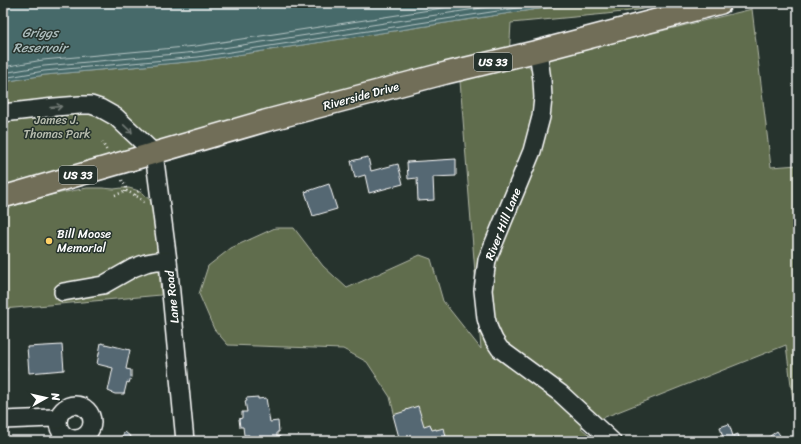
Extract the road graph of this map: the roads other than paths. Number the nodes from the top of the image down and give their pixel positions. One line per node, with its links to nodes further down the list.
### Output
1 (721, 3): 2 (main road, Riverside Drive / US 33)
2 (538, 51): 4 (main road, Riverside Drive / US 33); 11 (street, River Hill Lane)
3 (3, 113): 4 (street, one-way to 4)
4 (154, 153): 5 (main road, Riverside Drive / US 33); 6 (street, Lane Road)
5 (3, 197)
6 (168, 260): 7 (street); 10 (street, Lane Road)
7 (63, 292)
8 (3, 420): 9 (street)
9 (58, 420)
10 (185, 441)
11 (612, 441)

